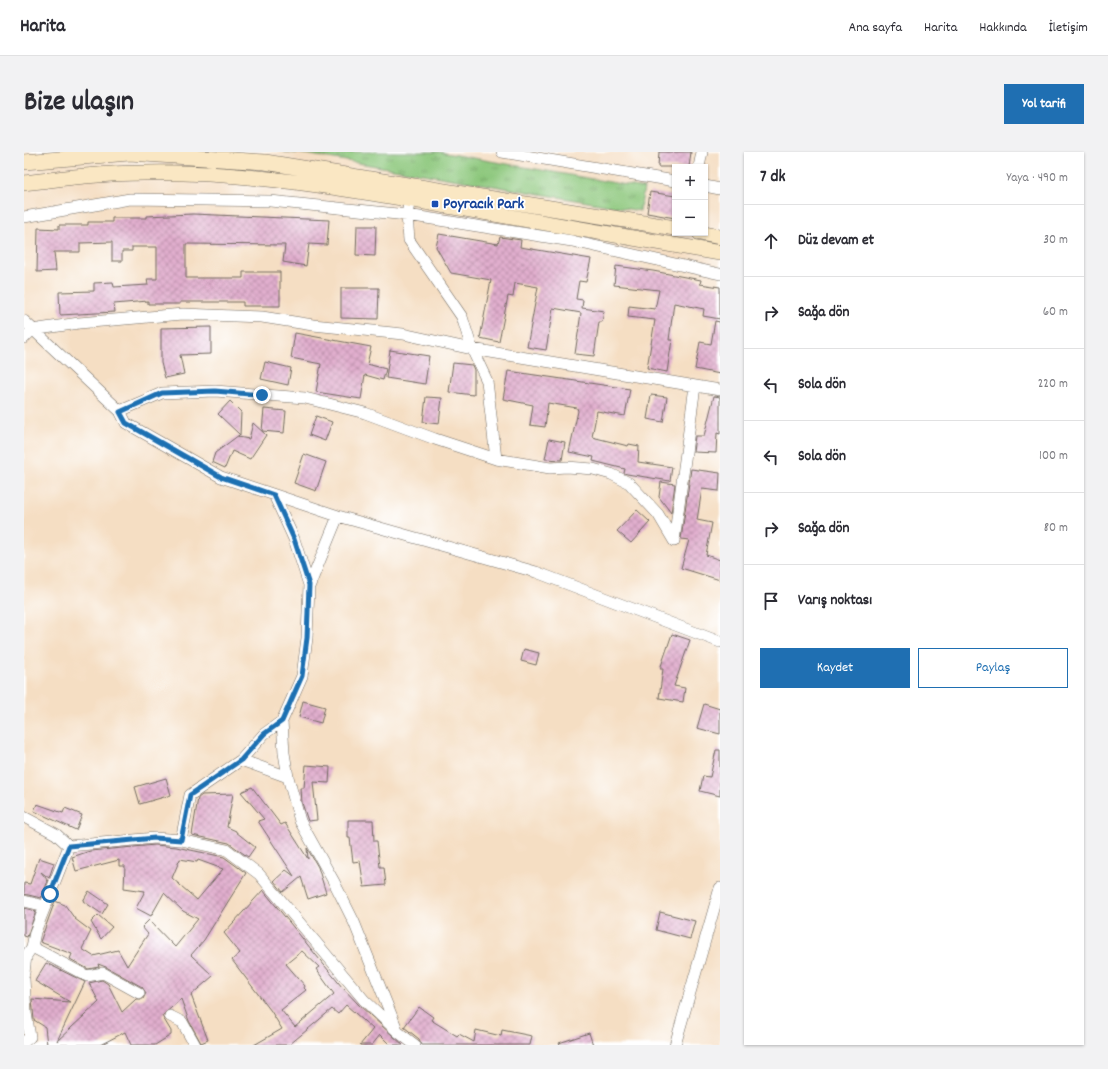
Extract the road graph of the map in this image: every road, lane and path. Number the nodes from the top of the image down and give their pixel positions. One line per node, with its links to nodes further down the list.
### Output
1 (502, 152): 7 (street)
2 (702, 152): 5 (street)
3 (129, 153): 4 (main road); 6 (street); 11 (main road)
4 (24, 162)
5 (700, 164)
6 (130, 173): 8 (main road); 11 (main road)
7 (672, 180)
8 (24, 183)
9 (708, 187): 10 (street)
10 (720, 189)
11 (411, 192): 12 (street); 14 (main road); 17 (main road)
12 (407, 215): 13 (street); 18 (street); 21 (street)
13 (24, 216)
14 (672, 228)
15 (708, 235): 16 (main road)
16 (720, 237)
17 (720, 253)
18 (720, 274)
19 (24, 321): 20 (street)
20 (28, 334): 21 (street); 24 (street)
21 (472, 349): 22 (street); 25 (street)
22 (695, 386): 23 (street); 25 (street)
23 (720, 390)
24 (120, 412): 25 (street); 26 (street)
25 (496, 459)
26 (274, 495): 27 (street); 28 (street)
27 (338, 516): 28 (street); 29 (street)
28 (309, 587): 30 (street)
29 (720, 642)
30 (282, 721): 31 (street); 32 (street)
31 (241, 760): 32 (street); 34 (street)
32 (288, 777): 44 (street)
33 (24, 817): 35 (street)
34 (181, 840): 35 (street); 44 (street)
35 (69, 846): 38 (street)
36 (720, 888): 48 (street)
37 (24, 901): 38 (street)
38 (45, 906): 39 (street)
39 (32, 947): 40 (street); 42 (street)
40 (24, 973)
41 (24, 979): 45 (street)
42 (139, 992)
43 (170, 1016): 46 (street)
44 (398, 1032): 47 (street)
45 (24, 1042)
46 (195, 1045)
47 (415, 1045)
48 (675, 1045)

